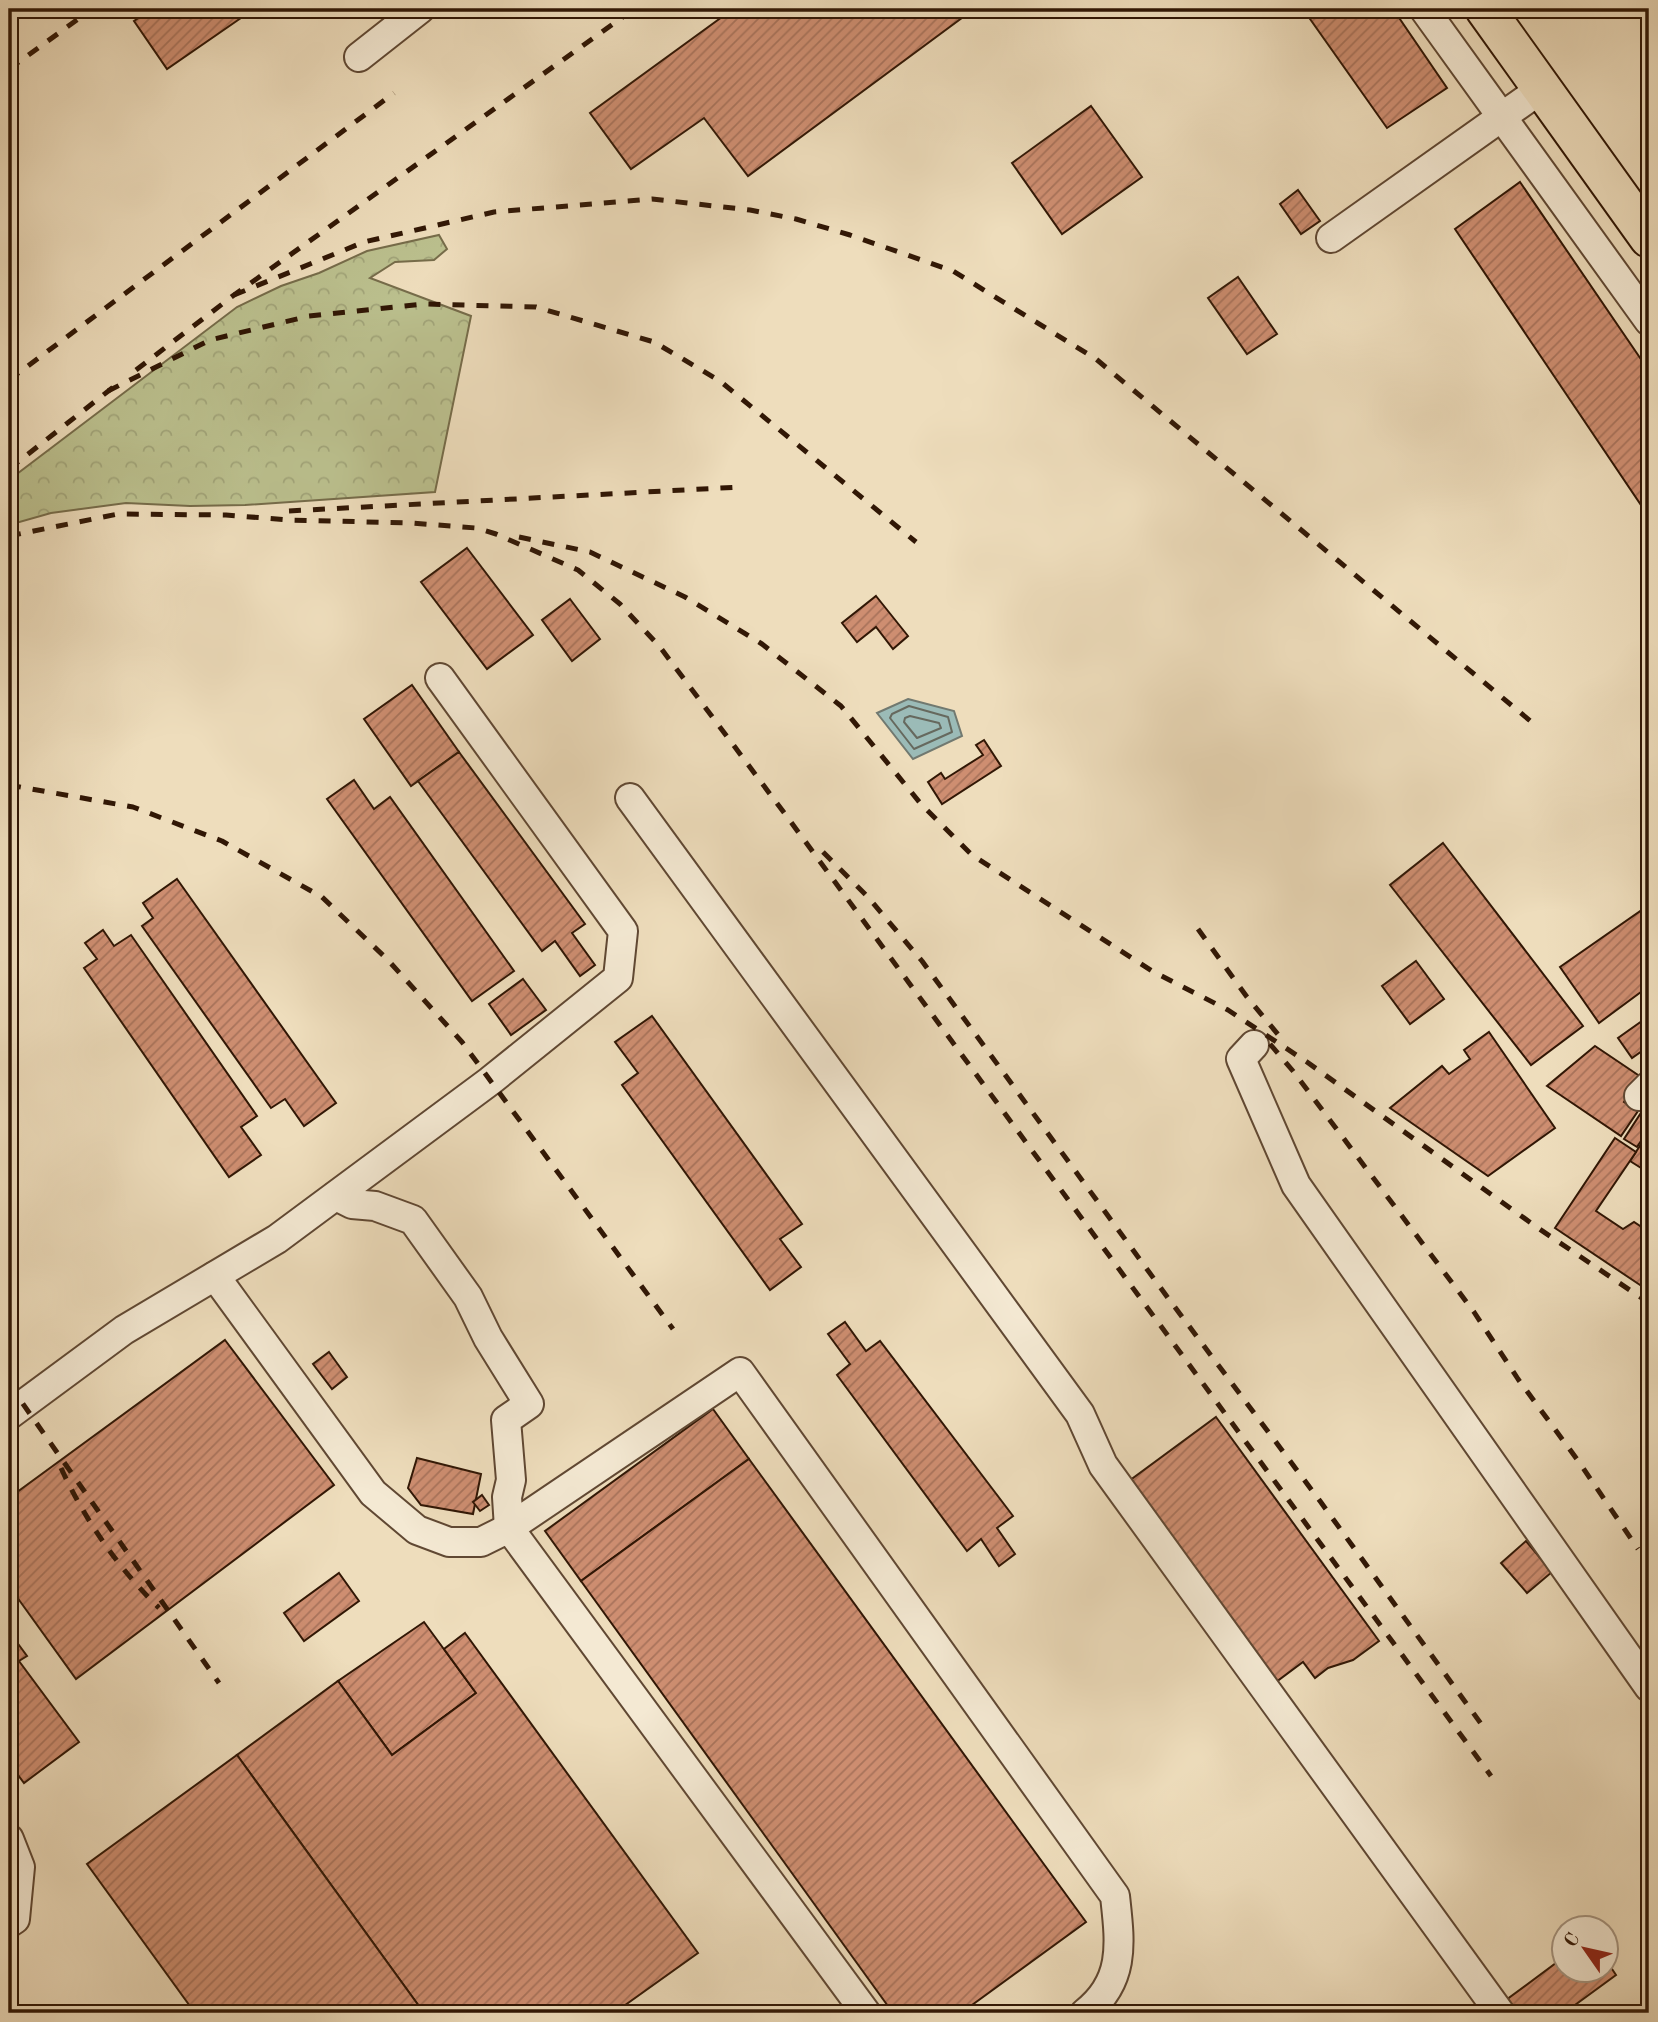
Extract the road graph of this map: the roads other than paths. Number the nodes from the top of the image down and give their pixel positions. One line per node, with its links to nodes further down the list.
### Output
1 (420, 9): 4 (lane)
2 (1424, 9): 6 (lane)
3 (1485, 9): 5 (highway)
4 (359, 57)
5 (1541, 89): 6 (lane); 8 (highway)
6 (1502, 117): 7 (lane); 9 (lane)
7 (1331, 238)
8 (1649, 238)
9 (1649, 321)
10 (440, 678): 13 (lane)
11 (629, 798): 22 (lane)
12 (1254, 1045): 17 (lane)
13 (336, 1196): 14 (lane); 16 (lane)
14 (215, 1276): 15 (lane); 16 (lane)
15 (9, 1415)
16 (509, 1528): 20 (lane); 21 (lane)
17 (1649, 1687)
18 (9, 1839): 19 (lane)
19 (9, 1923)
20 (866, 2013)
21 (1085, 2013)
22 (1500, 2013)

